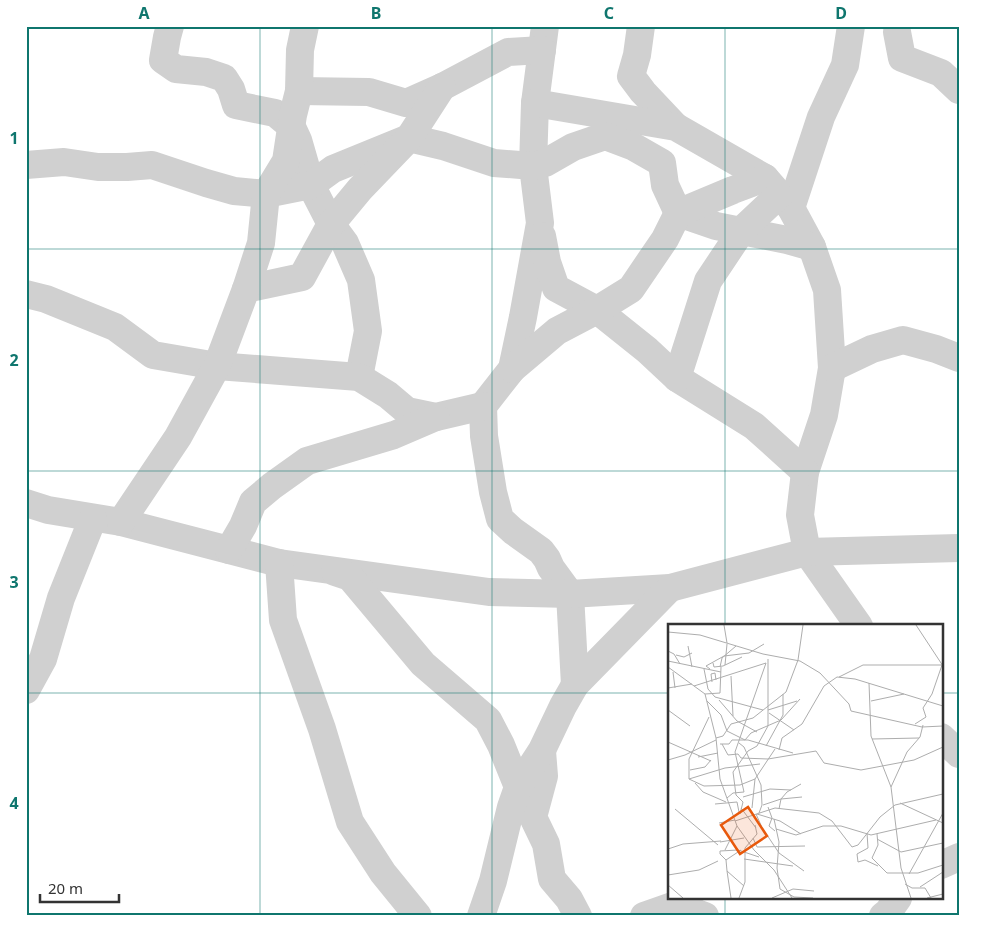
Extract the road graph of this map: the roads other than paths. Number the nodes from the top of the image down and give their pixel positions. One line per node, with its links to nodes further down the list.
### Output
1 (170, 26): 11 (street)
2 (305, 26): 9 (street)
3 (641, 26): 12 (street)
4 (851, 26): 18 (street)
5 (894, 28): 8 (street)
6 (543, 38): 7 (street); 10 (street)
7 (442, 87): 9 (street); 13 (street)
8 (959, 90)
9 (299, 91): 11 (street)
10 (535, 103): 12 (street); 15 (street)
11 (292, 127): 16 (street); 17 (street)
12 (676, 127): 18 (street)
13 (409, 138): 15 (street); 16 (street); 21 (street)
14 (26, 165): 17 (street)
15 (532, 166): 19 (street); 20 (street)
16 (311, 185): 17 (street); 21 (street)
17 (266, 194): 24 (street)
18 (779, 194): 19 (street); 22 (street); 23 (street)
19 (678, 213): 22 (street); 26 (street)
20 (540, 223): 26 (street); 30 (street)
21 (331, 224): 24 (street); 31 (street)
22 (742, 230): 23 (street); 32 (street)
23 (812, 247): 29 (street)
24 (246, 289): 28 (street)
25 (33, 293): 28 (street)
26 (597, 310): 30 (street); 32 (street)
27 (959, 358): 29 (street)
28 (217, 366): 31 (street); 38 (street)
29 (832, 368): 35 (street)
30 (512, 369): 33 (street)
31 (359, 377): 34 (street)
32 (677, 378): 35 (street)
33 (483, 406): 34 (street); 45 (street)
34 (436, 417): 40 (street)
35 (805, 472): 41 (street)
36 (26, 503): 37 (street)
37 (93, 518): 38 (street); 48 (street)
38 (121, 522): 40 (street)
39 (959, 548): 41 (street)
40 (229, 550): 42 (street)
41 (807, 552): 44 (street); 46 (street)
42 (279, 563): 43 (street); 57 (street)
43 (328, 570): 45 (street); 52 (street)
44 (670, 588): 45 (street); 47 (street)
45 (570, 594): 47 (street)
46 (858, 624)
47 (576, 685): 50 (street)
48 (26, 690)
49 (942, 738): 51 (street)
50 (542, 750): 52 (street); 59 (street)
51 (959, 754)
52 (518, 787): 58 (street)
53 (959, 857): 54 (street)
54 (942, 865)
55 (897, 900): 62 (street)
56 (904, 900): 63 (street)
57 (418, 916)
58 (481, 916)
59 (578, 916)
60 (644, 916): 61 (street)
61 (705, 916)
62 (883, 916)
63 (902, 916)

